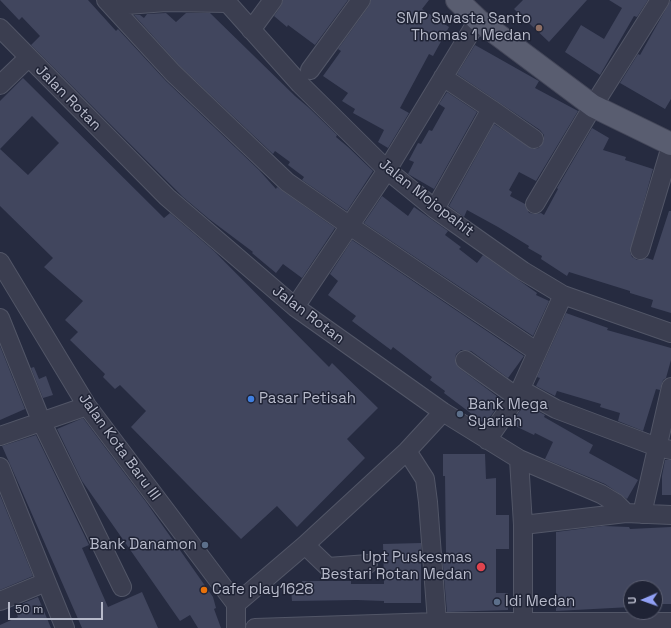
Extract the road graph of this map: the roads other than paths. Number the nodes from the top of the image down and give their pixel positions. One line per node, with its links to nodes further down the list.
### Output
1 (273, 0): 9 (street)
2 (361, 0): 11 (street)
3 (457, 0): 7 (main road)
4 (660, 0): 14 (street)
5 (226, 2): 6 (street); 9 (street, Jalan Mojopahit)
6 (110, 3): 21 (street)
7 (478, 20): 12 (street); 14 (main road)
8 (0, 28): 10 (street, Jalan Rotan)
9 (251, 30): 18 (street, Jalan Mojopahit)
10 (28, 58): 13 (street); 25 (street, Jalan Rotan)
11 (310, 70)
12 (443, 77): 15 (street); 18 (street)
13 (0, 85)
14 (593, 106): 17 (main road); 19 (street)
15 (491, 109): 16 (street); 20 (street)
16 (534, 139)
17 (671, 145): 22 (street)
18 (387, 170): 20 (street, Jalan Mojopahit); 21 (street)
19 (535, 204)
20 (434, 209): 24 (street, Jalan Mojopahit)
21 (350, 226): 25 (street); 28 (street)
22 (640, 250)
23 (0, 262): 32 (street, Jalan Kota Baru III)
24 (563, 295): 27 (street, Jalan Mojopahit); 28 (street)
25 (295, 307): 33 (street, Jalan Rotan)
26 (0, 318): 34 (street)
27 (671, 333)
28 (536, 351): 31 (street)
29 (465, 360): 31 (street)
30 (671, 387): 37 (street)
31 (518, 393): 36 (street); 37 (street)
32 (87, 406): 34 (street); 49 (street, Jalan Kota Baru III)
33 (443, 412): 36 (street, Jalan Rotan); 38 (street)
34 (42, 423): 35 (street); 47 (street)
35 (0, 436)
36 (487, 440): 39 (street, Jalan Rotan)
37 (664, 448): 41 (street)
38 (407, 452): 44 (street); 50 (street)
39 (518, 459): 41 (street, Jalan Rotan); 43 (street)
40 (0, 467): 46 (street)
41 (634, 514): 42 (street); 43 (street)
42 (671, 515)
43 (523, 525): 52 (street)
44 (305, 545): 45 (street); 49 (street)
45 (368, 564)
46 (46, 582): 48 (street); 53 (street)
47 (122, 587)
48 (0, 601)
49 (236, 604): 54 (street)
50 (437, 622): 52 (street); 55 (street)
51 (671, 622): 52 (street)
52 (523, 625)
53 (65, 628)
54 (236, 628)
55 (255, 628)

